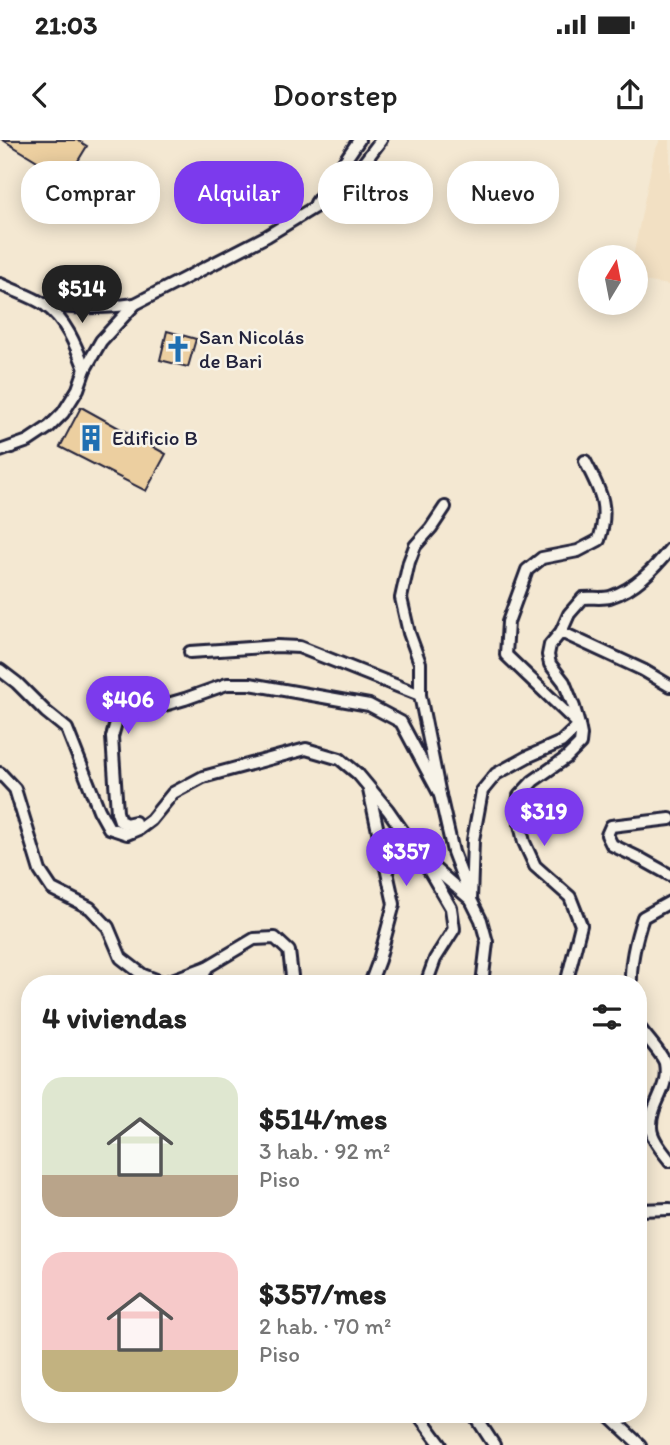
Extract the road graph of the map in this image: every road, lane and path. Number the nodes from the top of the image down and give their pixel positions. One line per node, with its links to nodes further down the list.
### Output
1 (359, 140): 3 (street)
2 (381, 140): 3 (street)
3 (312, 208): 6 (street)
4 (0, 284): 5 (street)
5 (44, 304): 6 (street); 7 (street)
6 (135, 304): 7 (street)
7 (85, 369): 8 (street)
8 (0, 450)
9 (585, 460): 17 (street)
10 (445, 507): 16 (street)
11 (670, 550): 12 (street)
12 (561, 632): 15 (street); 17 (street)
13 (190, 652): 16 (street)
14 (0, 670): 19 (street)
15 (670, 686)
16 (420, 695): 20 (street)
17 (579, 725): 25 (street); 35 (street)
18 (0, 773): 28 (street)
19 (369, 787): 23 (street); 32 (street)
20 (440, 795): 22 (street); 25 (street)
21 (670, 819): 24 (street)
22 (135, 822)
23 (420, 856): 25 (street); 33 (street)
24 (670, 875)
25 (471, 900): 34 (street)
26 (670, 902): 36 (street)
27 (207, 967): 29 (street); 30 (street); 31 (street)
28 (143, 975)
29 (186, 975)
30 (204, 975)
31 (292, 975)
32 (373, 975)
33 (429, 975)
34 (483, 975)
35 (568, 975)
36 (631, 975)
37 (647, 1038): 38 (street)
38 (670, 1161)
39 (670, 1209): 40 (street)
40 (647, 1210)
41 (425, 1423): 44 (street)
42 (480, 1423): 45 (street)
43 (617, 1423): 46 (street)
44 (441, 1445)
45 (494, 1445)
46 (640, 1445)

